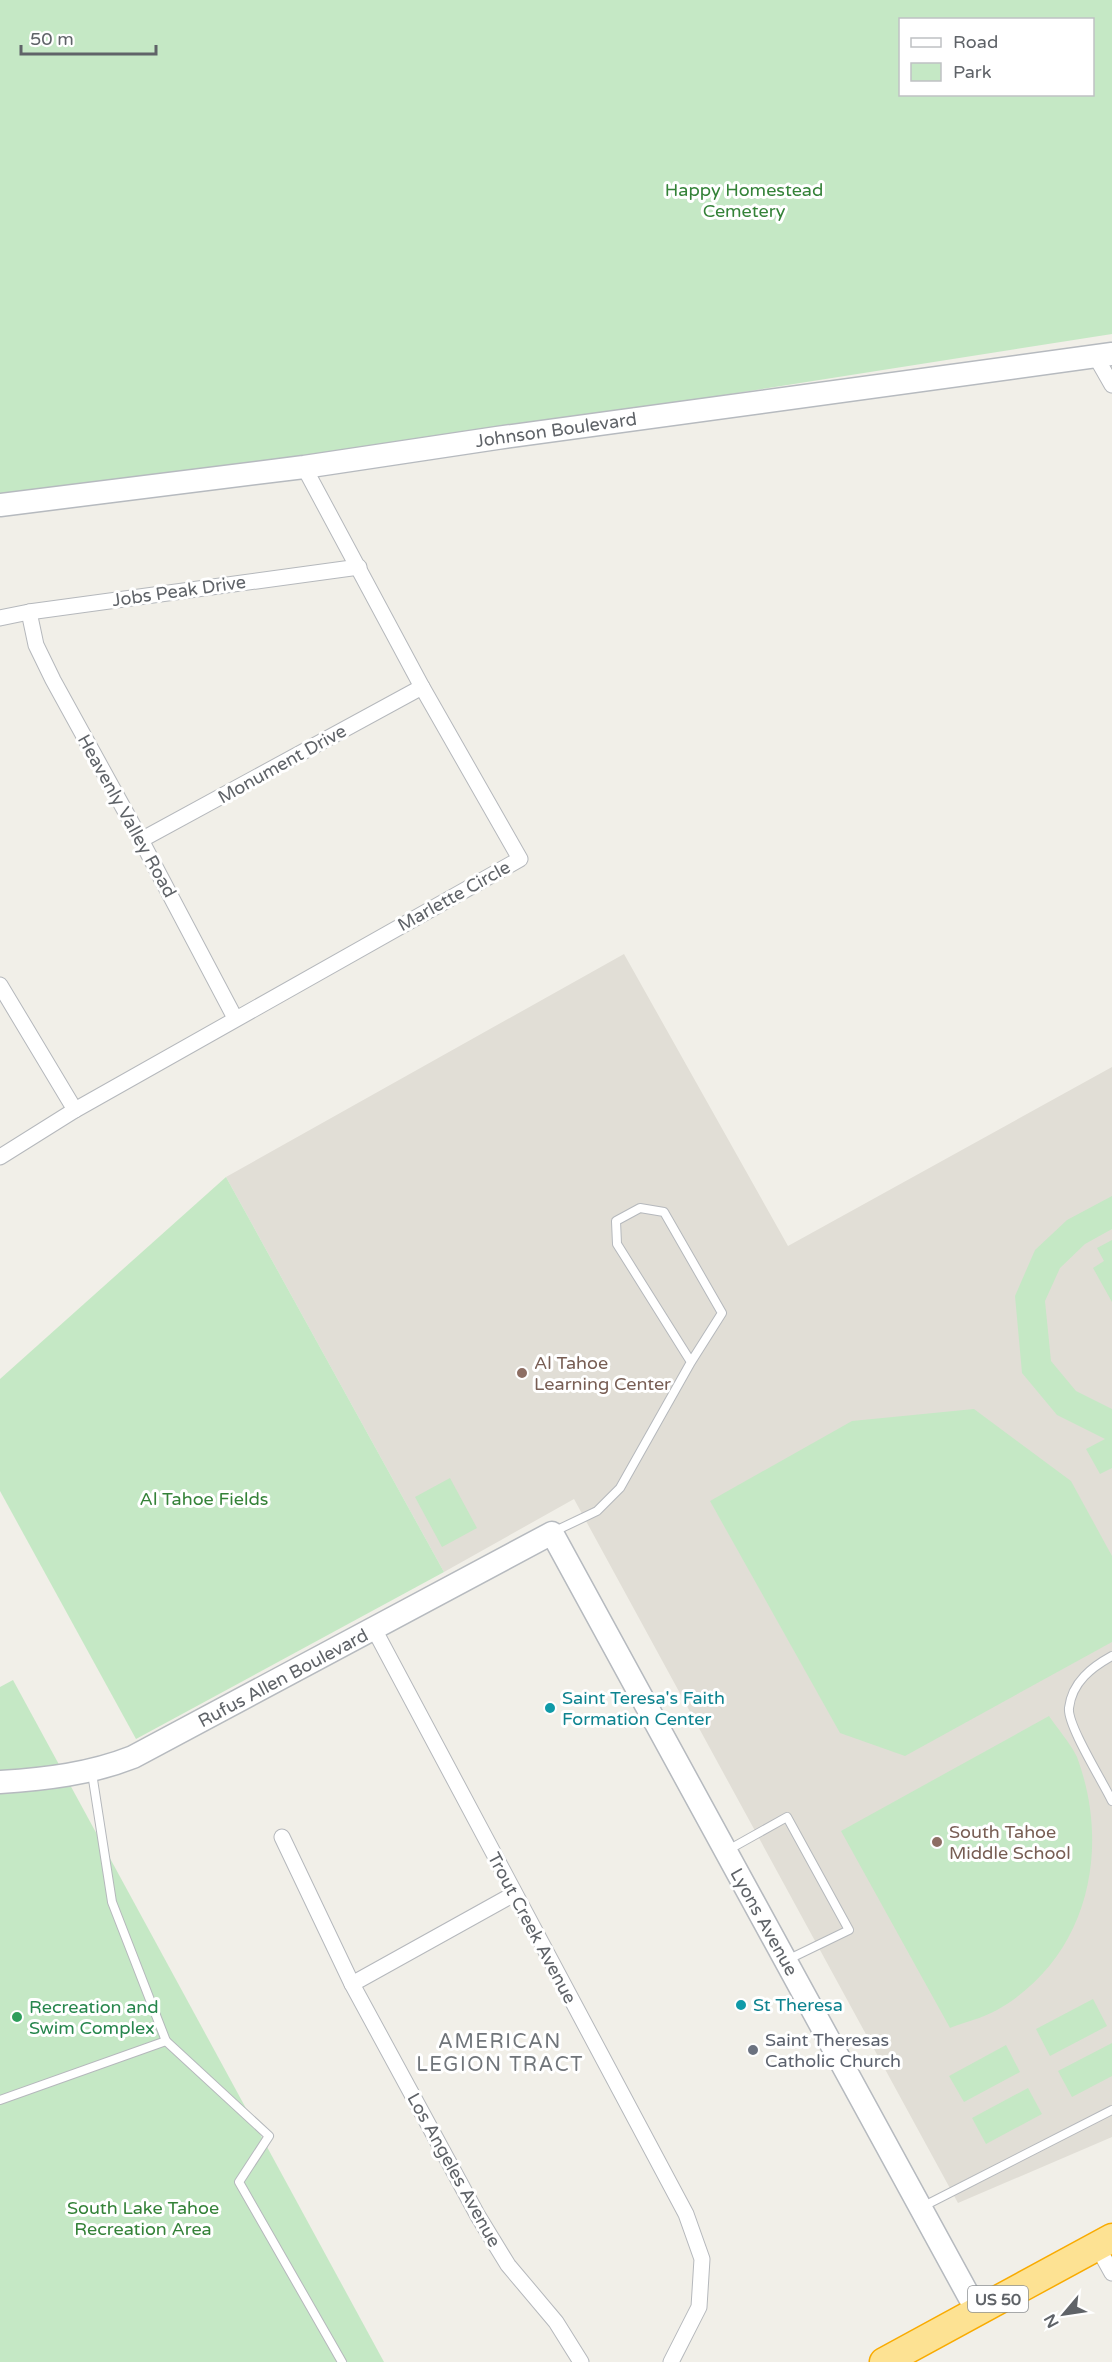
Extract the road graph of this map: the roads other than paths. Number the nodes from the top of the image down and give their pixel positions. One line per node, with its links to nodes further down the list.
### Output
1 (1104, 355): 2 (street); 3 (street, Johnson Boulevard)
2 (1112, 385)
3 (304, 467): 4 (street, Johnson Boulevard); 5 (street, Marlette Circle)
4 (0, 505)
5 (359, 567): 6 (street, Jobs Peak Drive); 8 (street, Marlette Circle)
6 (29, 612): 7 (street, Jobs Peak Drive); 9 (street, Heavenly Valley Road)
7 (0, 618)
8 (422, 687): 9 (street, Monument Drive); 11 (street, Marlette Circle)
9 (141, 840): 11 (street, Heavenly Valley Road)
10 (0, 985): 12 (street)
11 (235, 1018): 12 (street, Marlette Circle)
12 (75, 1110): 13 (street, Marlette Circle)
13 (0, 1157)
14 (691, 1362): 14 (lane); 15 (lane)
15 (552, 1533): 16 (street, Rufus Allen Boulevard); 22 (street, Lyons Avenue)
16 (374, 1629): 18 (street, Rufus Allen Boulevard); 23 (street, Trout Creek Avenue)
17 (1112, 1656): 20 (lane)
18 (92, 1771): 19 (street, Rufus Allen Boulevard); 26 (lane)
19 (0, 1782)
20 (1112, 1801)
21 (282, 1837): 25 (street, Los Angeles Avenue)
22 (726, 1851): 24 (street, Lyons Avenue); 24 (lane)
23 (514, 1894): 25 (street); 35 (street, Trout Creek Avenue)
24 (786, 1961): 29 (street, Lyons Avenue)
25 (352, 1984): 34 (street, Los Angeles Avenue)
26 (166, 2041): 27 (lane); 33 (lane)
27 (0, 2100)
28 (1112, 2110): 29 (lane)
29 (921, 2207): 32 (street, Lyons Avenue)
30 (1104, 2242): 31 (street); 32 (highway, US 50)
31 (1112, 2273)
32 (976, 2311): 36 (highway, US 50)
33 (342, 2362)
34 (581, 2362)
35 (671, 2362)
36 (884, 2362)

